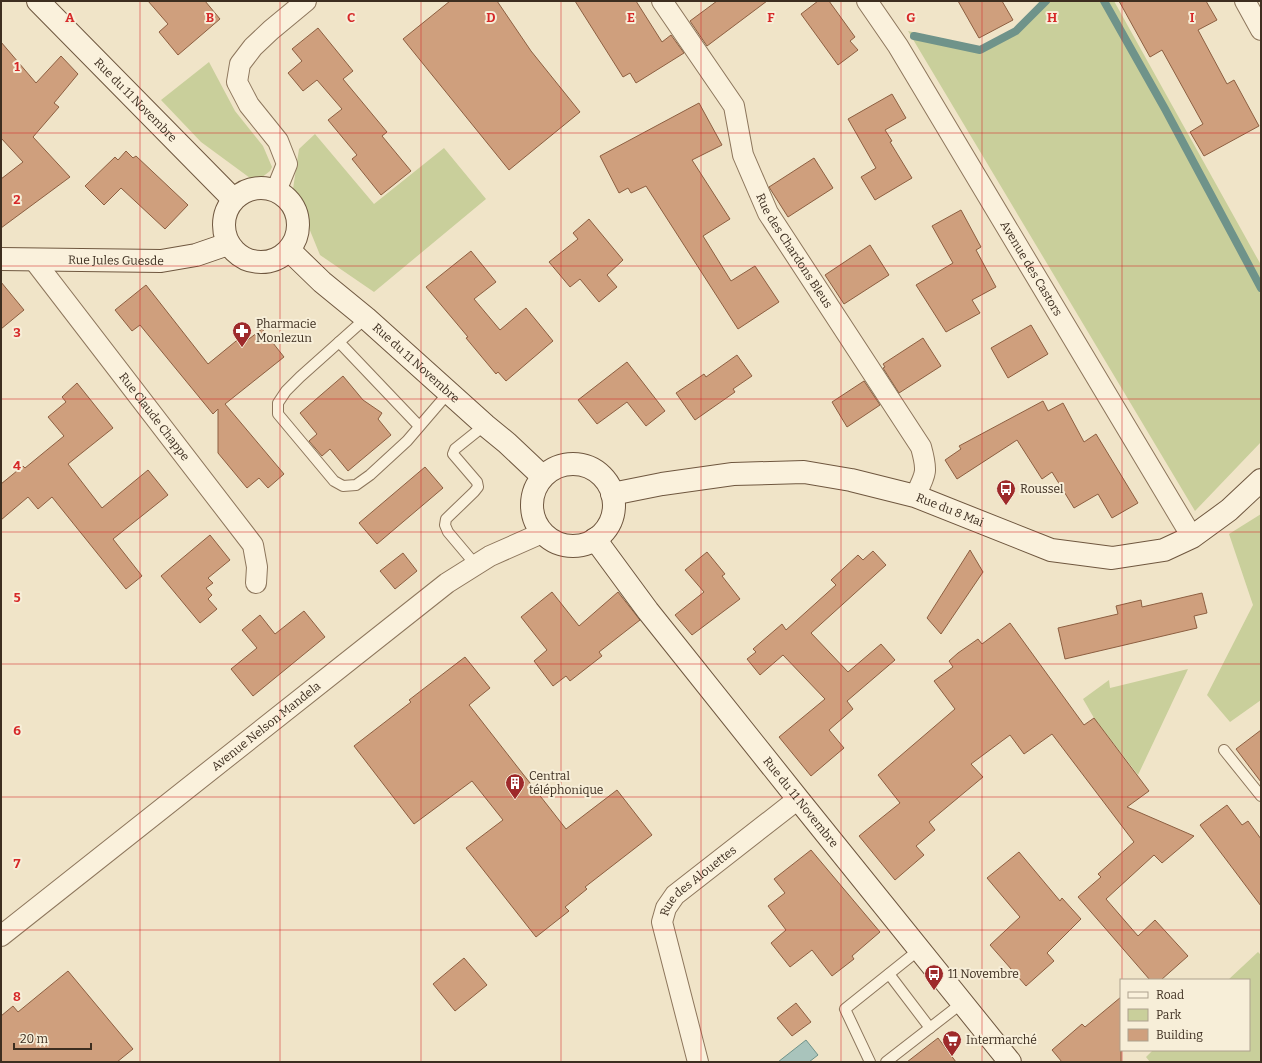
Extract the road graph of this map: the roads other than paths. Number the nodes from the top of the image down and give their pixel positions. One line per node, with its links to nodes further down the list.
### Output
1 (306, 1): 7 (street)
2 (662, 1): 21 (street, Rue des Chardons Bleus)
3 (867, 1): 23 (street, Avenue des Castors)
4 (1245, 1): 6 (street)
5 (41, 2): 8 (street, Rue du 11 Novembre)
6 (1261, 30)
7 (276, 191): 8 (street); 10 (street)
8 (233, 200): 9 (street)
9 (228, 244): 10 (street); 12 (street, Rue Jules Guesde)
10 (289, 250): 13 (street, Rue du 11 Novembre)
11 (1, 259): 12 (street, Rue Jules Guesde)
12 (33, 259): 26 (street, Rue Claude Chappe)
13 (366, 318): 14 (lane); 15 (street, Rue du 11 Novembre)
14 (339, 342): 17 (lane); 17 (lane)
15 (449, 392): 16 (street, Rue du 11 Novembre); 17 (lane)
16 (485, 425): 18 (street, Rue du 11 Novembre); 25 (lane)
17 (419, 426)
18 (542, 476): 20 (street); 22 (street)
19 (1261, 480): 23 (street, Rue du 8 Mai)
20 (612, 494): 21 (street, Rue du 8 Mai); 24 (street)
21 (915, 496): 23 (street, Rue du 8 Mai)
22 (542, 533): 24 (street); 25 (street, Avenue Nelson Mandela)
23 (1192, 537)
24 (596, 539): 29 (street, Rue du 11 Novembre)
25 (475, 564): 30 (street, Avenue Nelson Mandela)
26 (256, 583)
27 (1224, 750): 28 (lane)
28 (1261, 796)
29 (798, 799): 31 (street, Rue du 11 Novembre); 35 (street, Rue des Alouettes)
30 (1, 936)
31 (920, 949): 32 (lane); 33 (street, Rue du 11 Novembre)
32 (889, 974): 34 (lane); 36 (lane)
33 (962, 1003): 34 (lane); 38 (street, Rue du 11 Novembre)
34 (930, 1028): 37 (lane)
35 (698, 1062)
36 (870, 1062)
37 (886, 1062)
38 (1010, 1062)

